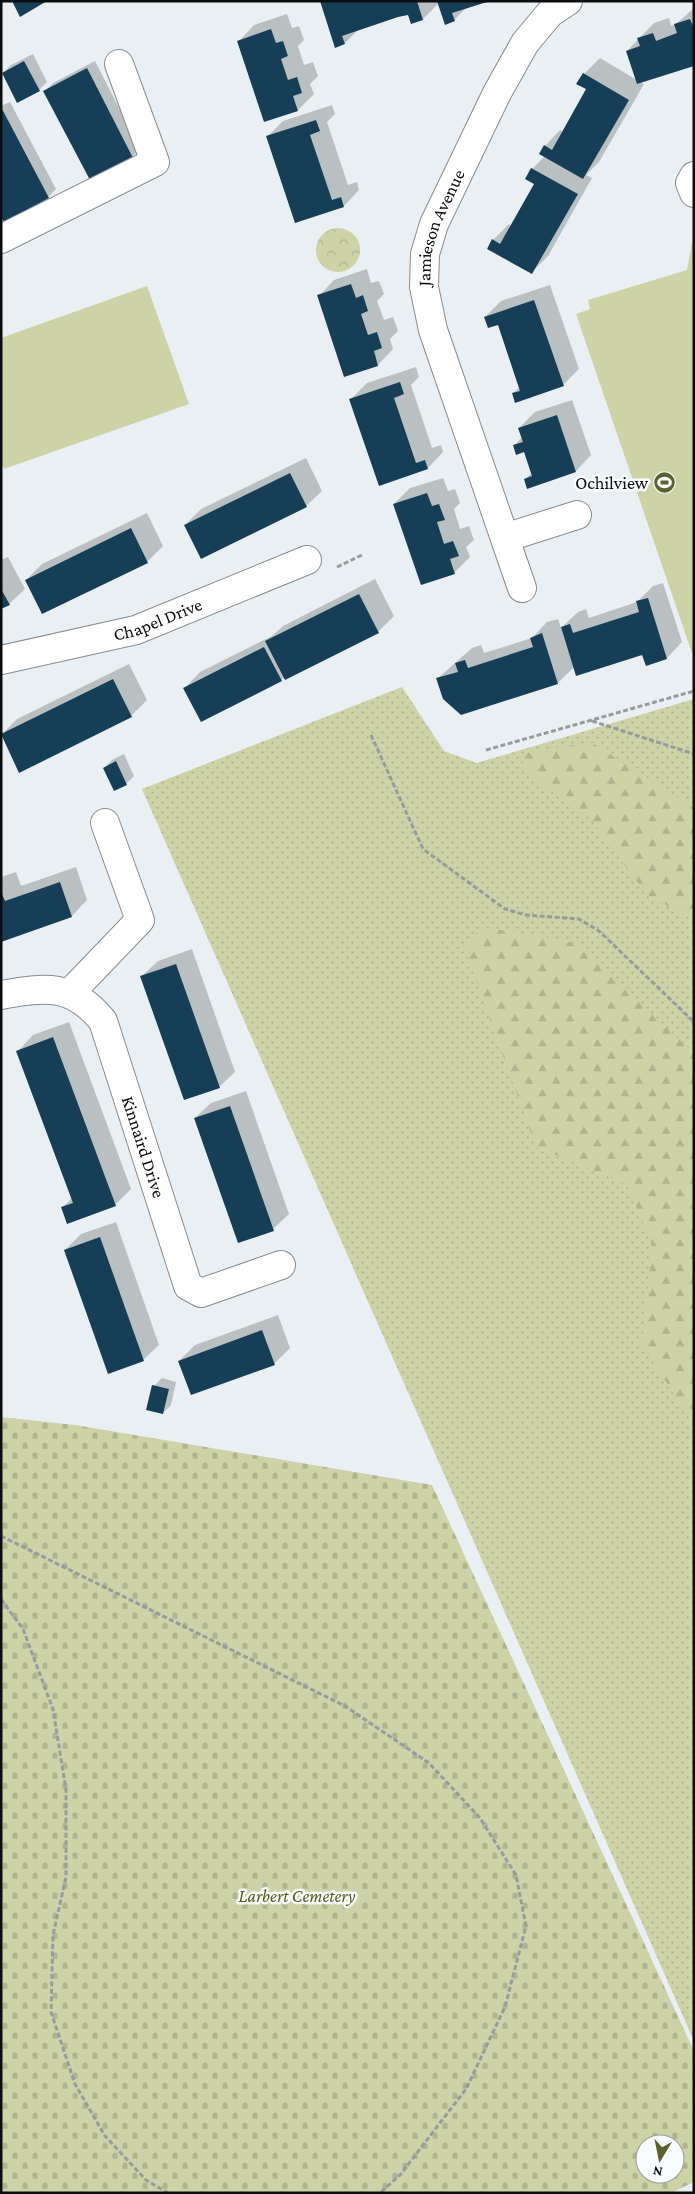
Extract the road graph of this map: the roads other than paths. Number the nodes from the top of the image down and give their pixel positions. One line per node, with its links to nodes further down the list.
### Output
1 (568, 1): 7 (street, Jamieson Avenue)
2 (119, 64): 5 (street)
3 (694, 176): 4 (street)
4 (694, 194)
5 (1, 239)
6 (577, 515): 7 (street)
7 (506, 538): 9 (street, Jamieson Avenue)
8 (307, 560): 10 (street, Chapel Drive)
9 (522, 588)
10 (1, 660)
11 (105, 823): 12 (street)
12 (70, 993): 13 (street, Kinnaird Drive); 14 (street, Kinnaird Drive)
13 (1, 995)
14 (281, 1265)

